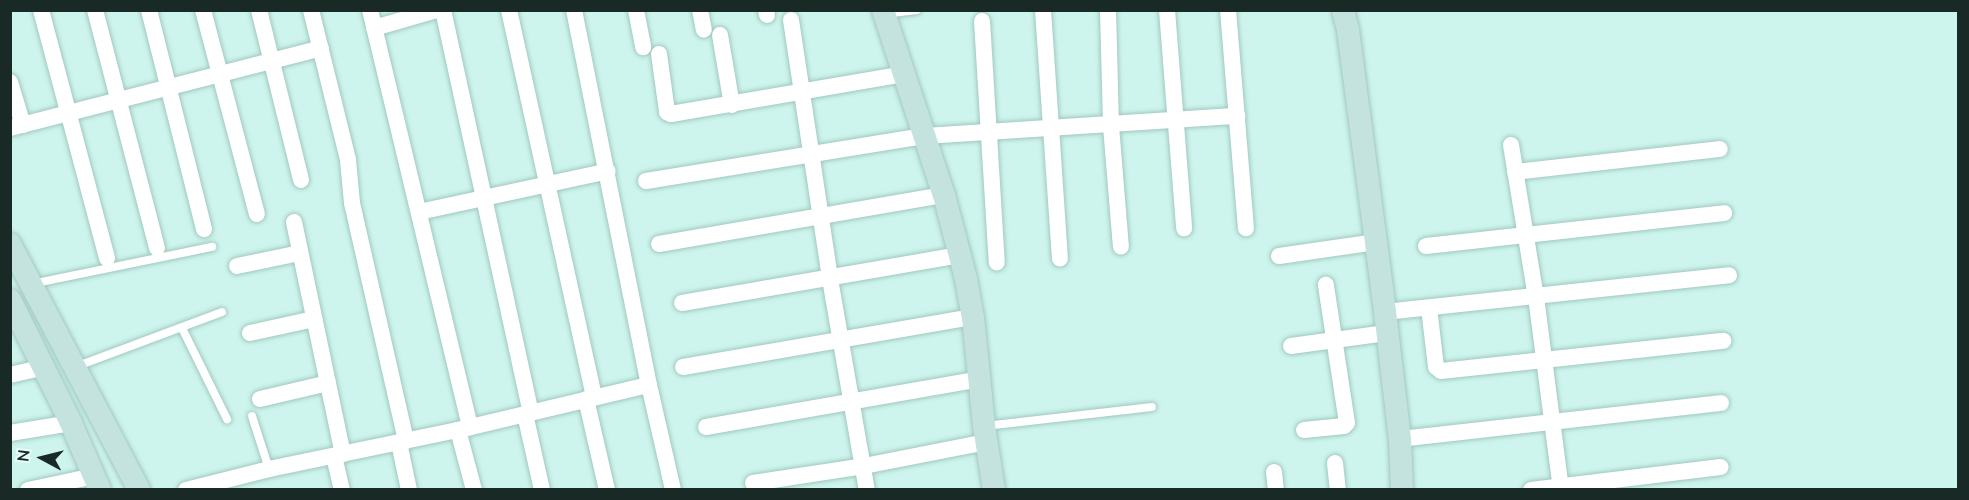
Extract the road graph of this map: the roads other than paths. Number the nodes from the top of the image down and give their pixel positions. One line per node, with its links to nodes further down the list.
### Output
1 (41, 10): 35 (street)
2 (95, 10): 33 (street)
3 (149, 10): 31 (street)
4 (204, 10): 29 (street)
5 (259, 10): 27 (street)
6 (311, 10): 25 (street)
7 (370, 10): 23 (street)
8 (437, 10): 23 (street)
9 (443, 10): 52 (street)
10 (509, 10): 50 (street)
11 (574, 10): 46 (street)
12 (636, 10): 24 (street)
13 (700, 10): 34 (street)
14 (917, 10): 19 (lane)
15 (1043, 10): 40 (street)
16 (1108, 10): 39 (street)
17 (1167, 10): 37 (street)
18 (1228, 10): 36 (street)
19 (883, 12): 28 (street)
20 (1347, 17): 62 (street)
21 (791, 20): 32 (street)
22 (982, 21): 41 (street)
23 (374, 28): 53 (street)
24 (644, 47)
25 (321, 48): 27 (street); 118 (street)
26 (659, 54): 34 (street)
27 (273, 61): 29 (street); 48 (street)
28 (904, 74): 32 (street); 42 (street)
29 (221, 76): 31 (street); 55 (street)
30 (10, 82): 38 (street)
31 (170, 88): 33 (street); 60 (street)
32 (802, 93): 34 (street); 45 (street)
33 (118, 102): 35 (street); 68 (street)
34 (732, 105)
35 (67, 115): 38 (street); 72 (street)
36 (1237, 116): 37 (street); 59 (street)
37 (1176, 121): 39 (street); 58 (street)
38 (17, 126)
39 (1112, 126): 40 (street); 67 (street)
40 (1053, 130): 41 (street); 73 (street)
41 (990, 134): 42 (street); 74 (street)
42 (925, 136): 45 (street); 51 (street)
43 (1511, 145): 47 (street)
44 (1720, 149): 47 (street)
45 (812, 154): 49 (street); 56 (street)
46 (608, 171): 50 (street); 101 (street)
47 (1515, 172): 61 (street)
48 (301, 180)
49 (646, 181)
50 (548, 185): 52 (street); 102 (street)
51 (944, 195): 56 (street); 70 (street)
52 (486, 199): 53 (street); 107 (street)
53 (419, 212): 113 (street)
54 (1724, 213): 61 (street)
55 (257, 214)
56 (822, 216): 64 (street); 78 (street)
57 (294, 222): 69 (street)
58 (1184, 228)
59 (1246, 228)
60 (204, 229)
61 (1526, 235): 65 (street); 80 (street)
62 (1376, 242): 71 (street); 87 (street)
63 (10, 244): 76 (street)
64 (659, 244)
65 (1426, 246)
66 (212, 247): 76 (lane)
67 (1121, 247)
68 (157, 248)
69 (300, 254): 75 (street); 86 (street)
70 (960, 255): 78 (street); 85 (street)
71 (1280, 256)
72 (107, 258)
73 (1060, 258)
74 (997, 263)
75 (237, 266)
76 (21, 274): 96 (street)
77 (1729, 275): 80 (street)
78 (830, 279): 81 (street); 91 (street)
79 (1326, 285): 90 (street)
80 (1536, 297): 82 (street); 94 (street)
81 (682, 303)
82 (1429, 308): 87 (street); 94 (street)
83 (13, 310): 95 (street)
84 (222, 312): 88 (lane)
85 (974, 317): 91 (street); 99 (street)
86 (314, 319): 89 (street); 100 (street)
87 (1385, 323): 90 (street); 117 (street)
88 (182, 328): 96 (lane); 109 (lane)
89 (250, 333)
90 (1335, 340): 93 (street); 114 (street)
91 (842, 341): 97 (street); 104 (street)
92 (1723, 341): 94 (street)
93 (1290, 346)
94 (1544, 360): 110 (street)
95 (44, 367): 98 (street); 111 (street)
96 (74, 367): 129 (street)
97 (683, 367)
98 (10, 375)
99 (980, 379): 104 (street); 116 (street)
100 (328, 383): 103 (street); 119 (street)
101 (649, 385): 102 (street); 136 (street)
102 (590, 398): 107 (street); 135 (street)
103 (260, 399)
104 (852, 401): 112 (street); 121 (street)
105 (1721, 403): 110 (street)
106 (1152, 406): 116 (lane)
107 (528, 413): 113 (street); 134 (street)
108 (252, 416): 123 (lane)
109 (227, 419)
110 (1552, 422): 117 (street); 127 (street)
111 (71, 423): 115 (street); 125 (street)
112 (706, 427)
113 (464, 429): 118 (street); 133 (street)
114 (1304, 430)
115 (10, 433)
116 (985, 434): 121 (street); 138 (street)
117 (1400, 439): 141 (street)
118 (402, 442): 119 (street); 132 (street)
119 (338, 455): 123 (street); 131 (street)
120 (1335, 463): 140 (street)
121 (864, 466): 126 (street); 137 (street)
122 (1721, 467): 127 (street)
123 (269, 469): 130 (street)
124 (1274, 472): 139 (street)
125 (97, 482): 128 (street)
126 (753, 483)
127 (1561, 488): 142 (street)
128 (28, 489)
129 (138, 489)
130 (186, 489)
131 (342, 489)
132 (409, 489)
133 (474, 489)
134 (542, 489)
135 (607, 489)
136 (674, 489)
137 (867, 489)
138 (994, 489)
139 (1276, 489)
140 (1338, 489)
141 (1403, 489)
142 (1531, 489)

